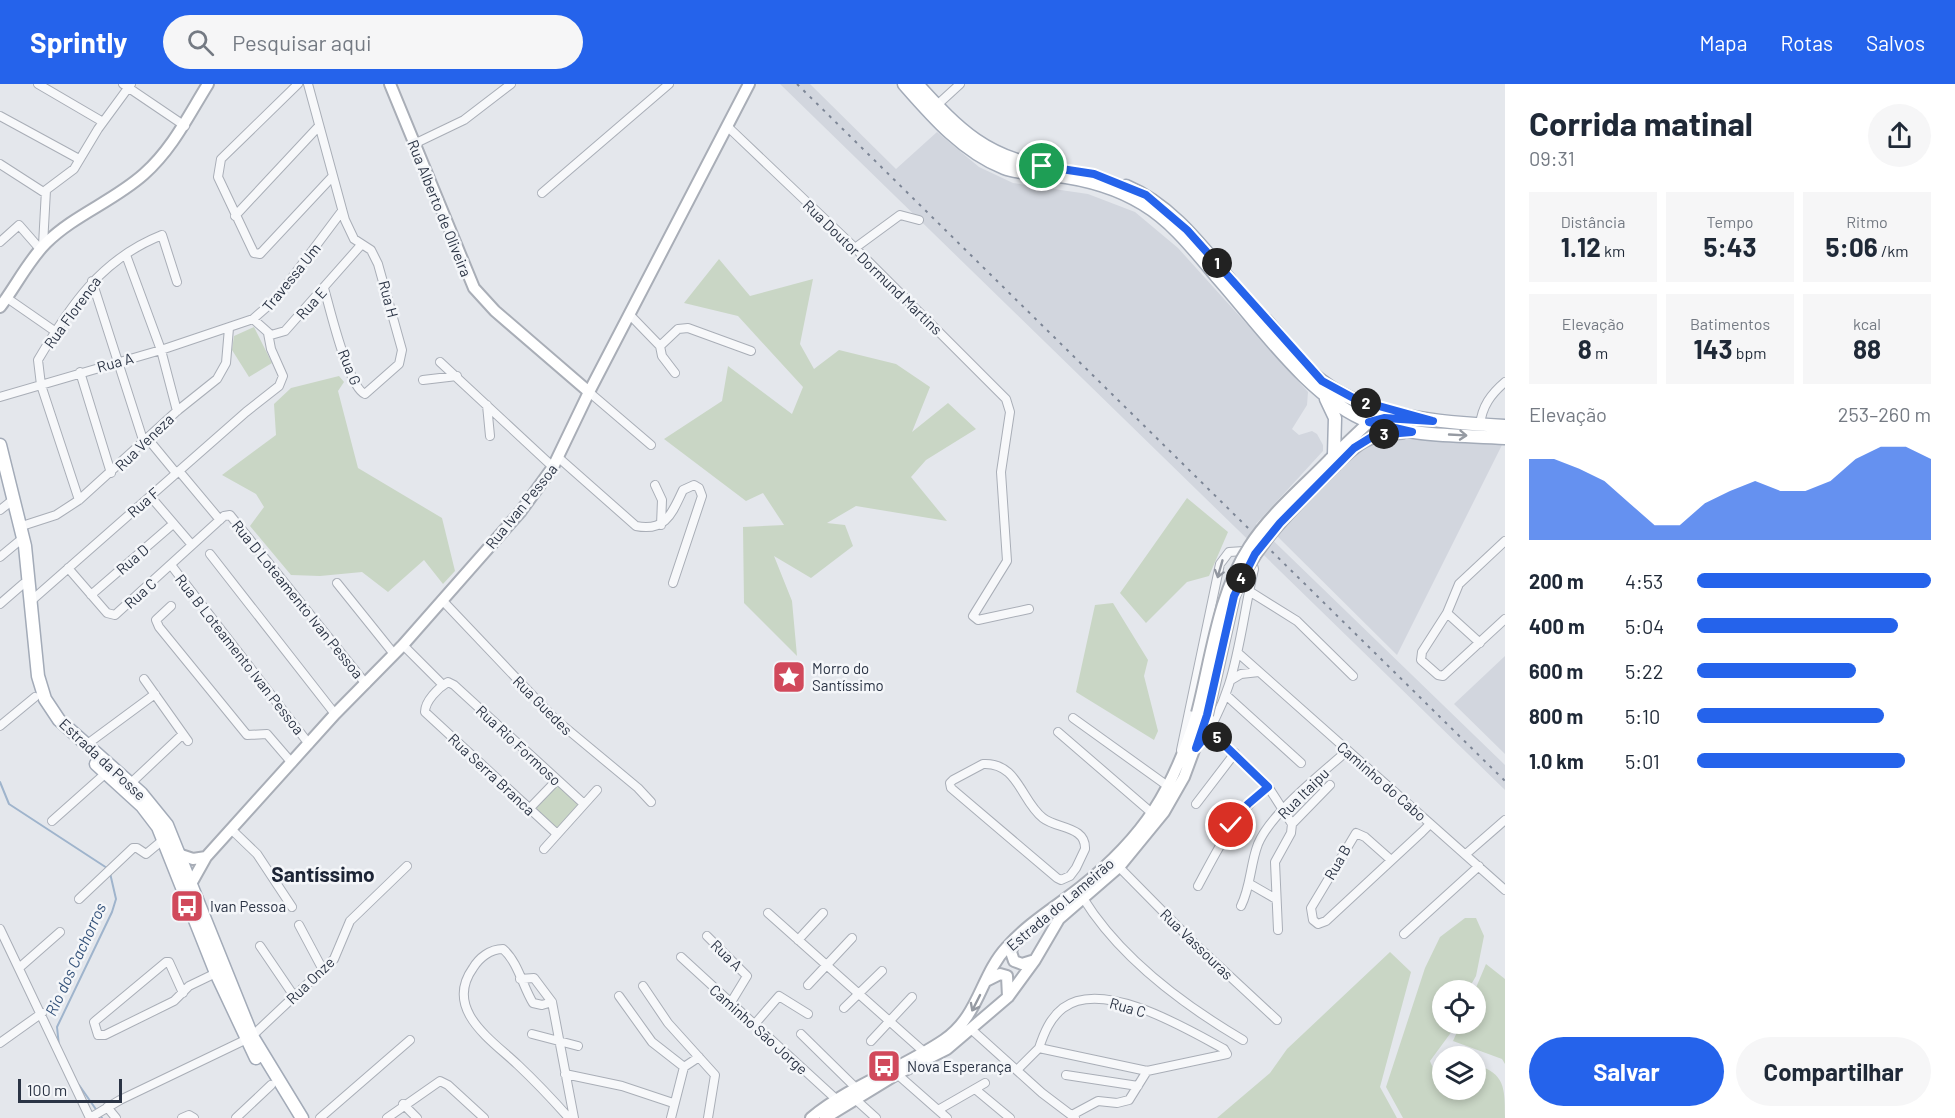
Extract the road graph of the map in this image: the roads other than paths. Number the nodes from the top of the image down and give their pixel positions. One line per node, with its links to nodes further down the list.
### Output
1 (38, 84): 15 (street)
2 (208, 84): 16 (main road)
3 (297, 84): 26 (street)
4 (308, 84): 17 (street, Rua H)
5 (390, 84): 19 (main road, Rua Alberto de Oliveira)
6 (512, 84): 19 (street)
7 (669, 84): 24 (street)
8 (904, 84): 55 (main road)
9 (917, 84): 13 (main road)
10 (960, 84): 13 (street)
11 (127, 85): 15 (street); 16 (street)
12 (748, 88): 18 (main road, Rua Ivan Pessoa)
13 (936, 106): 59 (main road)
14 (0, 116): 20 (street)
15 (103, 122): 20 (street)
16 (184, 126): 30 (main road)
17 (319, 126): 22 (street, Rua H); 26 (street)
18 (728, 127): 31 (street, Rua Doutor Dormund Martins); 37 (main road, Rua Ivan Pessoa)
19 (414, 144): 54 (main road, Rua Alberto de Oliveira)
20 (79, 159): 23 (street)
21 (0, 164): 23 (street)
22 (332, 177): 25 (street, Rua H); 26 (street)
23 (45, 193): 30 (street)
24 (542, 194)
25 (342, 211): 29 (street, Rua H); 38 (street, Travessa Um)
26 (235, 216)
27 (919, 220): 31 (street)
28 (1, 240): 30 (street)
29 (361, 245): 35 (street, Rua E); 45 (street, Rua H)
30 (42, 247): 36 (main road)
31 (855, 248): 97 (street, Rua Doutor Dormund Martins)
32 (126, 255): 33 (street, Rua Florenca); 34 (street, Rua Florenca); 43 (street)
33 (92, 281): 40 (street, Rua Florenca); 46 (street)
34 (177, 282)
35 (324, 288): 41 (street, Rua E); 45 (street, Rua G)
36 (3, 302): 40 (street)
37 (629, 314): 42 (street); 54 (main road, Rua Ivan Pessoa)
38 (253, 319): 39 (street, Travessa Um); 41 (street)
39 (229, 328): 43 (street, Rua A); 58 (street, Rua Veneza)
40 (56, 332): 53 (street, Rua Florenca)
41 (268, 333): 72 (street, Rua F)
42 (660, 345): 44 (street); 49 (street)
43 (161, 350): 46 (street, Rua A); 58 (street)
44 (751, 351)
45 (401, 360)
46 (119, 361): 48 (street, Rua A); 66 (street)
47 (440, 362): 50 (street)
48 (80, 372): 53 (street, Rua A); 73 (street)
49 (675, 373)
50 (457, 376): 51 (street); 57 (street)
51 (423, 380)
52 (1505, 382): 61 (street)
53 (41, 385): 56 (street, Rua A); 76 (street, Rua Florenca)
54 (589, 392): 68 (street); 70 (main road, Rua Ivan Pessoa)
55 (1324, 395): 60 (main road); 69 (main road)
56 (0, 397)
57 (487, 405): 64 (street); 70 (street)
58 (177, 411): 66 (street, Rua Veneza)
59 (1433, 421): 60 (main road); 61 (main road)
60 (1369, 422): 63 (main road); 69 (main road, Estrada do Lameirão)
61 (1480, 425): 62 (main road)
62 (1505, 426)
63 (1412, 432): 65 (main road, one-way to 65); 69 (main road, Estrada do Lameirão)
64 (490, 436)
65 (1505, 438)
66 (146, 441): 72 (street); 73 (street, Rua Veneza)
67 (0, 445): 81 (main road, Estrada da Posse)
68 (651, 445)
69 (1333, 460): 114 (main road, Estrada do Lameirão, bridge)
70 (556, 462): 80 (street); 94 (main road, Rua Ivan Pessoa)
71 (0, 470): 77 (main road, Estrada da Posse)
72 (177, 472): 75 (street, Rua F); 78 (street)
73 (111, 473): 76 (street, Rua Veneza)
74 (655, 485): 80 (street)
75 (150, 496): 79 (street); 88 (street, Rua F)
76 (79, 500): 81 (street, Rua Veneza)
77 (5, 507): 83 (main road, Estrada da Posse)
78 (220, 520): 84 (street); 108 (street, Rua D Loteamento Ivan Pessoa)
79 (173, 524): 84 (street); 93 (street, Rua D)
80 (661, 525): 90 (street)
81 (22, 526): 92 (main road, Estrada da Posse)
82 (1505, 541): 98 (street)
83 (18, 542): 86 (street); 92 (main road, Estrada da Posse)
84 (192, 545): 87 (street, Rua D)
85 (210, 554): 113 (street)
86 (0, 557)
87 (171, 565): 93 (street, Rua C); 119 (street, Rua B Loteamento Ivan Pessoa)
88 (68, 568): 92 (street, Rua F); 93 (street)
89 (337, 583): 103 (street)
90 (673, 583)
91 (1249, 591): 102 (street, Estrada do Lameirão); 105 (street); 124 (street, Estrada do Lameirão, one-way to 124)
92 (31, 592): 95 (street, Rua F); 112 (main road, Estrada da Posse); 120 (main road, Estrada da Posse)
93 (92, 595)
94 (442, 600): 101 (main road, Rua Ivan Pessoa); 134 (street, Rua Guedes)
95 (0, 604)
96 (171, 606): 125 (street)
97 (1029, 609)
98 (1447, 613): 100 (street); 100 (street)
99 (1505, 619): 100 (street)
100 (1480, 643)
101 (403, 645): 103 (main road, Rua Ivan Pessoa); 109 (street)
102 (1238, 653): 104 (street, Caminho do Cabo); 107 (street, Estrada do Lameirão)
103 (394, 654): 108 (main road, Rua Ivan Pessoa)
104 (1259, 672): 107 (street); 122 (street, Caminho do Cabo)
105 (1353, 676)
106 (144, 679): 110 (street)
107 (1231, 680): 111 (street, Estrada do Lameirão)
108 (366, 684): 113 (main road, Rua Ivan Pessoa)
109 (443, 685): 128 (street, Rua Rio Formoso); 137 (street, Rua Serra Branca)
110 (155, 694): 120 (street); 129 (street)
111 (1227, 696): 117 (street, Estrada do Lameirão); 126 (street)
112 (35, 697): 116 (street); 127 (main road, Estrada da Posse)
113 (335, 714): 119 (main road, Rua Ivan Pessoa)
114 (1202, 714): 121 (main road, Estrada do Lameirão); 124 (main road, Estrada do Lameirão)
115 (1073, 718): 132 (street)
116 (0, 726)
117 (1210, 731): 121 (street, Estrada do Lameirão); 123 (street)
118 (1058, 732): 139 (street)
119 (309, 744): 125 (main road, Rua Ivan Pessoa)
120 (86, 745): 129 (main road, Estrada da Posse)
121 (1196, 748): 154 (main road, Estrada do Lameirão)
122 (1347, 751): 138 (street, Rua Itaipu); 143 (street, Caminho do Cabo)
123 (1235, 753): 131 (street); 136 (street)
124 (1181, 758): 132 (main road, Estrada do Lameirão)
125 (292, 763): 144 (main road, Rua Ivan Pessoa)
126 (1301, 763)
127 (106, 773): 141 (street); 146 (main road, Estrada da Posse)
128 (557, 780): 135 (street, Rua Rio Formoso); 137 (street)
129 (131, 783): 149 (main road, Estrada da Posse)
130 (1330, 785): 142 (street)
131 (1268, 787): 138 (street); 159 (street)
132 (1169, 788): 139 (main road, Estrada do Lameirão)
133 (597, 790): 135 (street)
134 (651, 802)
135 (584, 804): 145 (street)
136 (1196, 804)
137 (529, 809): 145 (street, Rua Serra Branca)
138 (1284, 809): 142 (street); 158 (street, Rua Itaipu)
139 (1153, 814): 156 (main road, Estrada do Lameirão)
140 (1505, 820): 148 (street)
141 (52, 821)
142 (1292, 824): 163 (street)
143 (1430, 824): 148 (street, Caminho do Cabo); 151 (street)
144 (232, 830): 150 (main road, Rua Ivan Pessoa); 165 (street)
145 (556, 833): 147 (street)
146 (164, 839): 162 (street); 184 (main road, Estrada da Posse)
147 (544, 849)
148 (1466, 854): 153 (street, Caminho do Cabo)
149 (181, 855): 150 (main road); 157 (main road, Estrada da Posse)
150 (206, 857): 157 (main road, Rua Ivan Pessoa)
151 (1392, 860): 151 (street, Rua B)
152 (407, 866): 182 (street, Rua Onze)
153 (1479, 866): 160 (street, Caminho do Cabo); 172 (street)
154 (1119, 867): 161 (main road, Estrada do Lameirão); 200 (street, Rua Vassouras)
155 (1077, 868): 155 (street); 156 (street)
156 (1089, 881): 175 (main road, Estrada do Lameirão)
157 (192, 882): 206 (main road, Estrada da Posse)
158 (1250, 884): 163 (street); 164 (street, Rua Itaipu)
159 (1197, 886)
160 (1505, 890)
161 (1083, 898): 179 (main road, Estrada do Lameirão); 209 (street)
162 (79, 899)
163 (1276, 899): 170 (street)
164 (1241, 906)
165 (292, 907)
166 (768, 914): 176 (street)
167 (823, 914): 176 (street)
168 (299, 925): 182 (street)
169 (0, 929): 181 (street)
170 (1278, 930)
171 (60, 932): 181 (street)
172 (1404, 934)
173 (707, 936): 196 (street, Rua A)
174 (852, 938): 180 (street)
175 (1015, 939): 179 (main road); 186 (main road, Estrada do Lameirão)
176 (798, 940): 180 (street)
177 (261, 946): 191 (street)
178 (681, 957): 196 (street, Caminho São Jorge)
179 (1035, 960): 194 (main road, Estrada do Lameirão)
180 (826, 964): 187 (street); 190 (street)
181 (19, 968): 198 (street)
182 (322, 970): 191 (street, Rua Onze)
183 (882, 971): 190 (street)
184 (216, 973): 189 (street); 206 (main road, Estrada da Posse)
185 (520, 979): 195 (street); 195 (street); 243 (street)
186 (986, 981): 194 (main road); 214 (main road, Estrada do Lameirão, one-way to 214)
187 (808, 985)
188 (644, 986): 215 (street)
189 (183, 993): 189 (street)
190 (859, 995): 197 (street); 201 (street)
191 (294, 996): 206 (street, Rua Onze)
192 (619, 996): 216 (street)
193 (912, 997): 201 (street)
194 (1008, 997): 203 (main road, Estrada do Lameirão)
195 (552, 1002): 208 (street)
196 (730, 1004): 202 (street, Caminho São Jorge)
197 (844, 1008)
198 (42, 1013): 211 (street); 231 (street)
199 (808, 1014): 202 (street)
200 (1277, 1020)
201 (889, 1023): 210 (street); 214 (street)
202 (754, 1025): 227 (street, Caminho São Jorge)
203 (972, 1030): 217 (street); 220 (main road, Estrada do Lameirão)
204 (532, 1034): 208 (street)
205 (801, 1034): 226 (street)
206 (249, 1038): 223 (main road, Estrada da Posse); 231 (street); 238 (main road, Estrada da Posse)
207 (411, 1040): 239 (street)
208 (559, 1040): 212 (street); 219 (street)
209 (1243, 1040)
210 (871, 1041)
211 (0, 1043)
212 (578, 1046)
213 (1040, 1048): 217 (street); 218 (street); 218 (street, Rua C)
214 (923, 1052): 226 (main road, Estrada do Lameirão)
215 (699, 1057): 216 (street); 246 (street)
216 (684, 1067): 228 (street)
217 (1017, 1070): 232 (street)
218 (1147, 1071): 224 (street)
219 (565, 1074): 228 (street); 244 (street)
220 (897, 1074): 226 (main road, Estrada do Lameirão); 230 (street)
221 (1066, 1075): 224 (street)
222 (985, 1083): 225 (street)
223 (271, 1085): 236 (street); 237 (main road, Estrada da Posse)
224 (1138, 1086): 232 (street)
225 (975, 1089): 230 (street); 251 (street)
226 (855, 1093): 227 (main road, Estrada do Lameirão); 248 (main road, Estrada do Lameirão); 249 (street)
227 (837, 1100): 247 (main road, Estrada do Lameirão)
228 (673, 1103): 245 (street)
229 (403, 1104): 240 (street); 241 (street); 242 (street)
230 (938, 1110): 250 (street)
231 (99, 1112): 233 (street)
232 (1073, 1117)
233 (116, 1118)
234 (182, 1118): 235 (street)
235 (194, 1118)
236 (237, 1118)
237 (292, 1118)
238 (302, 1118)
239 (320, 1118)
240 (387, 1118)
241 (417, 1118)
242 (484, 1118)
243 (569, 1118)
244 (574, 1118)
245 (671, 1118)
246 (708, 1118)
247 (811, 1118)
248 (825, 1118)
249 (876, 1118)
250 (947, 1118)
251 (1010, 1118)

